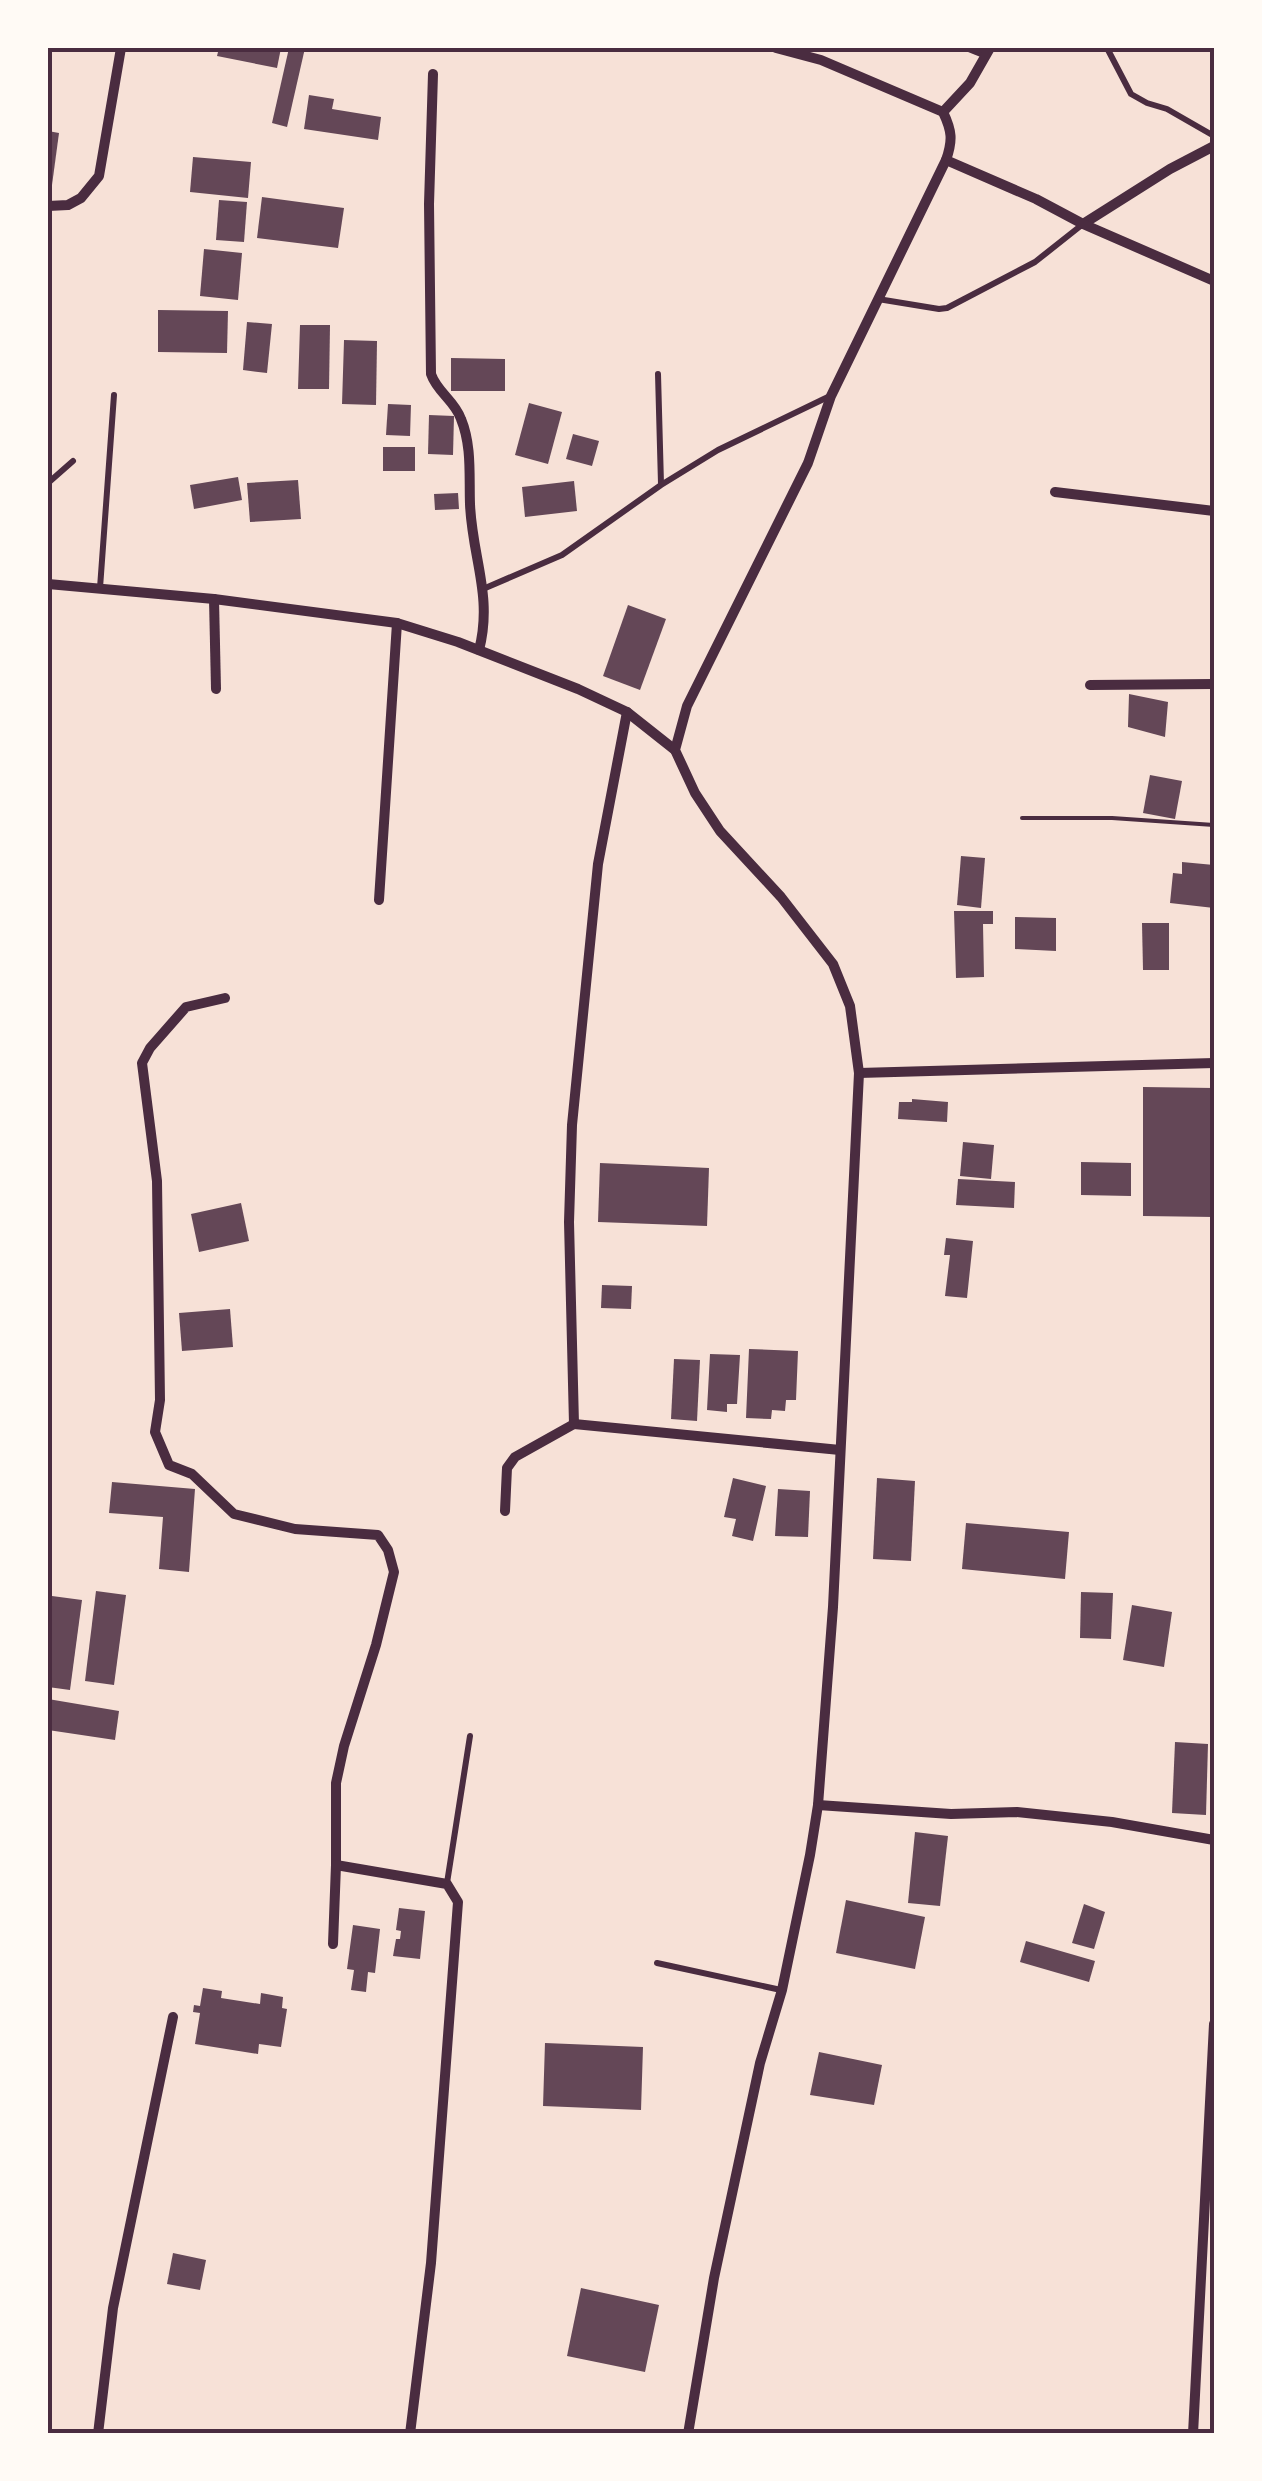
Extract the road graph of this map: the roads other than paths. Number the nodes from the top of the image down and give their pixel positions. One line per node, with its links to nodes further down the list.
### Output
1 (121, 48): 11 (street)
2 (776, 48): 7 (street)
3 (966, 48): 5 (lane)
4 (1107, 48): 8 (lane)
5 (988, 52): 7 (street)
6 (433, 74): 24 (street)
7 (943, 112): 10 (street)
8 (1214, 136)
9 (1214, 146): 12 (street)
10 (946, 160): 12 (street); 14 (street)
11 (48, 206)
12 (1083, 224): 13 (street); 14 (lane)
13 (1214, 281)
14 (877, 298): 17 (street)
15 (658, 374): 20 (lane)
16 (114, 395): 25 (lane)
17 (831, 396): 20 (lane); 33 (street)
18 (73, 462): 19 (lane)
19 (48, 483)
20 (661, 485): 24 (lane)
21 (1055, 492): 22 (street)
22 (1214, 510)
23 (48, 584): 25 (street)
24 (483, 588): 28 (street)
25 (100, 589): 26 (street)
26 (214, 599): 27 (street); 31 (street)
27 (397, 623): 28 (street); 34 (street)
28 (480, 650): 32 (street)
29 (1214, 684): 30 (street)
30 (1090, 685)
31 (216, 689)
32 (627, 712): 33 (street); 38 (street)
33 (675, 750): 37 (street)
34 (379, 900)
35 (225, 998): 44 (street)
36 (1214, 1064): 37 (street)
37 (859, 1073): 39 (street)
38 (574, 1424): 39 (street); 40 (street)
39 (840, 1450): 42 (street)
40 (505, 1511)
41 (470, 1736): 45 (lane)
42 (818, 1805): 43 (street); 48 (street)
43 (1214, 1840)
44 (336, 1865): 45 (street); 46 (street)
45 (447, 1884): 52 (street)
46 (333, 1944)
47 (657, 1963): 48 (lane)
48 (782, 1990): 53 (street)
49 (173, 2017): 51 (street)
50 (1214, 2024): 54 (street)
51 (98, 2434)
52 (410, 2434)
53 (688, 2434)
54 (1193, 2434)

